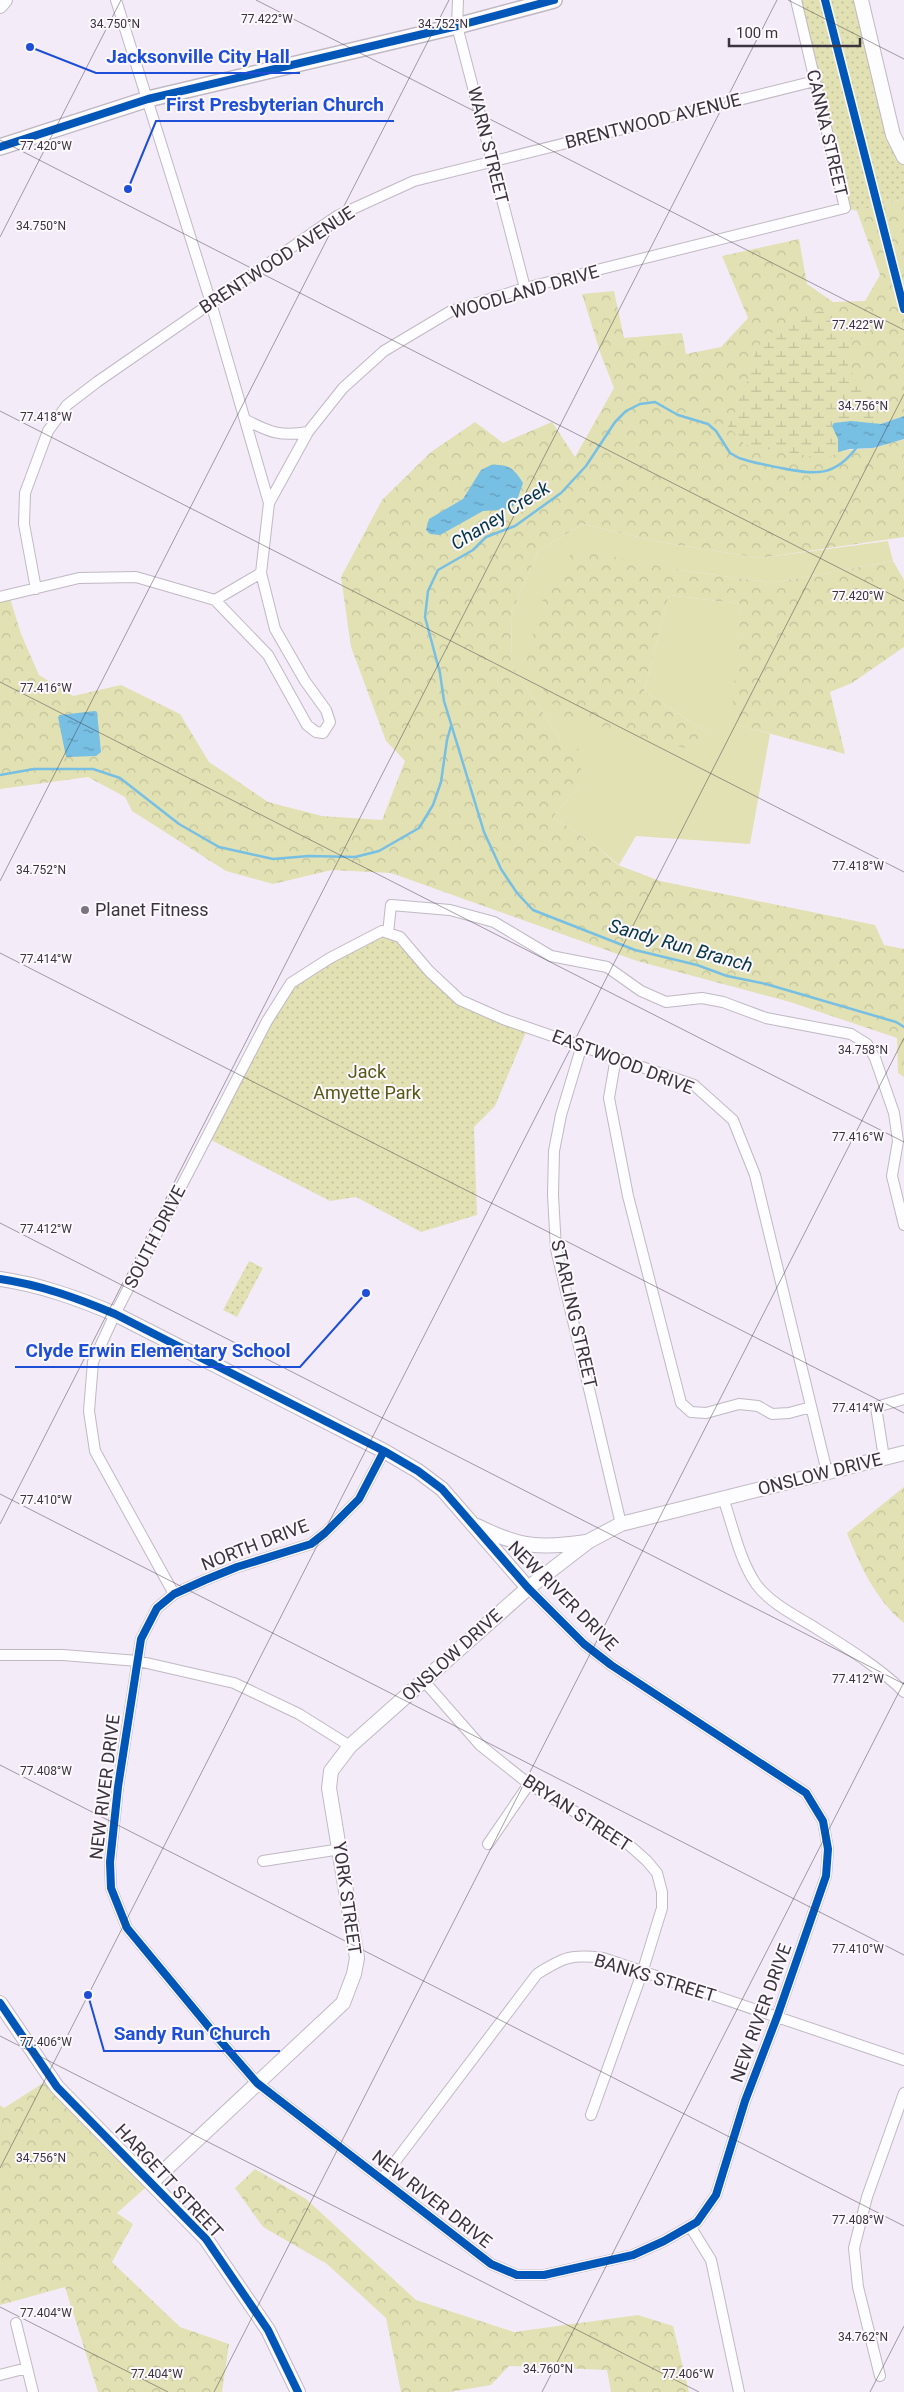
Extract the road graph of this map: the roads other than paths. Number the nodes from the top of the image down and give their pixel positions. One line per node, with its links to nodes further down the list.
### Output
1 (5, 0): 7 (street)
2 (116, 0): 10 (street)
3 (458, 0): 8 (street, WARN STREET)
4 (554, 0): 8 (main road)
5 (796, 0): 9 (street, CANNA STREET)
6 (861, 0): 14 (street)
7 (0, 6)
8 (457, 26): 10 (main road); 15 (street, WARN STREET)
9 (815, 80): 15 (street, BRENTWOOD AVENUE); 16 (street, CANNA STREET)
10 (148, 99): 11 (main road); 18 (street)
11 (26, 137): 12 (main road); 13 (main road)
12 (0, 147)
13 (0, 154)
14 (904, 157)
15 (492, 161): 17 (street, WARN STREET); 18 (street, BRENTWOOD AVENUE)
16 (845, 208): 17 (street, WOODLAND DRIVE)
17 (526, 288): 20 (street, WOODLAND DRIVE)
18 (211, 302): 19 (street); 23 (street, BRENTWOOD AVENUE)
19 (246, 420): 20 (street); 21 (street)
20 (308, 432): 21 (street, WOODLAND DRIVE)
21 (269, 503): 22 (street, WOODLAND DRIVE)
22 (261, 573): 25 (street); 25 (street)
23 (36, 589): 24 (street); 25 (street)
24 (0, 597)
25 (215, 600)
26 (385, 932): 27 (street, EASTWOOD DRIVE); 29 (street); 31 (street, SOUTH DRIVE)
27 (582, 1046): 28 (street, EASTWOOD DRIVE); 40 (street, STARLING STREET)
28 (616, 1057): 33 (street, EASTWOOD DRIVE); 33 (street)
29 (904, 1225)
30 (0, 1279): 31 (street, NEW RIVER DRIVE)
31 (115, 1314): 34 (street, NEW RIVER DRIVE); 43 (street, SOUTH DRIVE)
32 (904, 1399): 36 (street)
33 (811, 1407): 37 (street, EASTWOOD DRIVE)
34 (384, 1451): 39 (street, NEW RIVER DRIVE); 43 (street, NORTH DRIVE)
35 (904, 1453): 36 (street, ONSLOW DRIVE)
36 (884, 1458): 37 (street, ONSLOW DRIVE)
37 (827, 1472): 38 (street, ONSLOW DRIVE)
38 (723, 1498): 40 (street, ONSLOW DRIVE); 47 (street)
39 (471, 1522): 41 (street); 42 (street, NEW RIVER DRIVE)
40 (621, 1524): 41 (street, ONSLOW DRIVE)
41 (589, 1541): 42 (street, ONSLOW DRIVE)
42 (528, 1588): 46 (street, ONSLOW DRIVE); 55 (street, NEW RIVER DRIVE)
43 (174, 1594): 45 (street, NORTH DRIVE)
44 (0, 1656): 45 (street)
45 (138, 1661): 48 (street); 57 (street, NEW RIVER DRIVE)
46 (424, 1682): 48 (street, ONSLOW DRIVE); 49 (street, BRYAN STREET)
47 (904, 1692)
48 (350, 1746): 51 (street, YORK STREET)
49 (530, 1784): 50 (street); 53 (street, BRYAN STREET)
50 (488, 1844)
51 (341, 1849): 52 (street); 57 (street, YORK STREET)
52 (263, 1861)
53 (642, 1972): 55 (street, BANKS STREET); 59 (street, BRYAN STREET); 60 (street, BANKS STREET)
54 (0, 2004): 61 (street, HARGETT STREET)
55 (778, 2017): 56 (street, BANKS STREET); 62 (street, NEW RIVER DRIVE)
56 (904, 2060)
57 (258, 2083): 60 (street, NEW RIVER DRIVE); 61 (street, YORK STREET)
58 (904, 2093): 66 (street)
59 (591, 2115)
60 (382, 2179): 62 (street, NEW RIVER DRIVE)
61 (152, 2182): 68 (street, HARGETT STREET)
62 (690, 2226): 69 (street)
63 (16, 2323): 64 (street)
64 (27, 2368): 65 (street); 67 (street)
65 (0, 2375)
66 (880, 2376)
67 (33, 2392)
68 (298, 2392)
69 (739, 2392)

